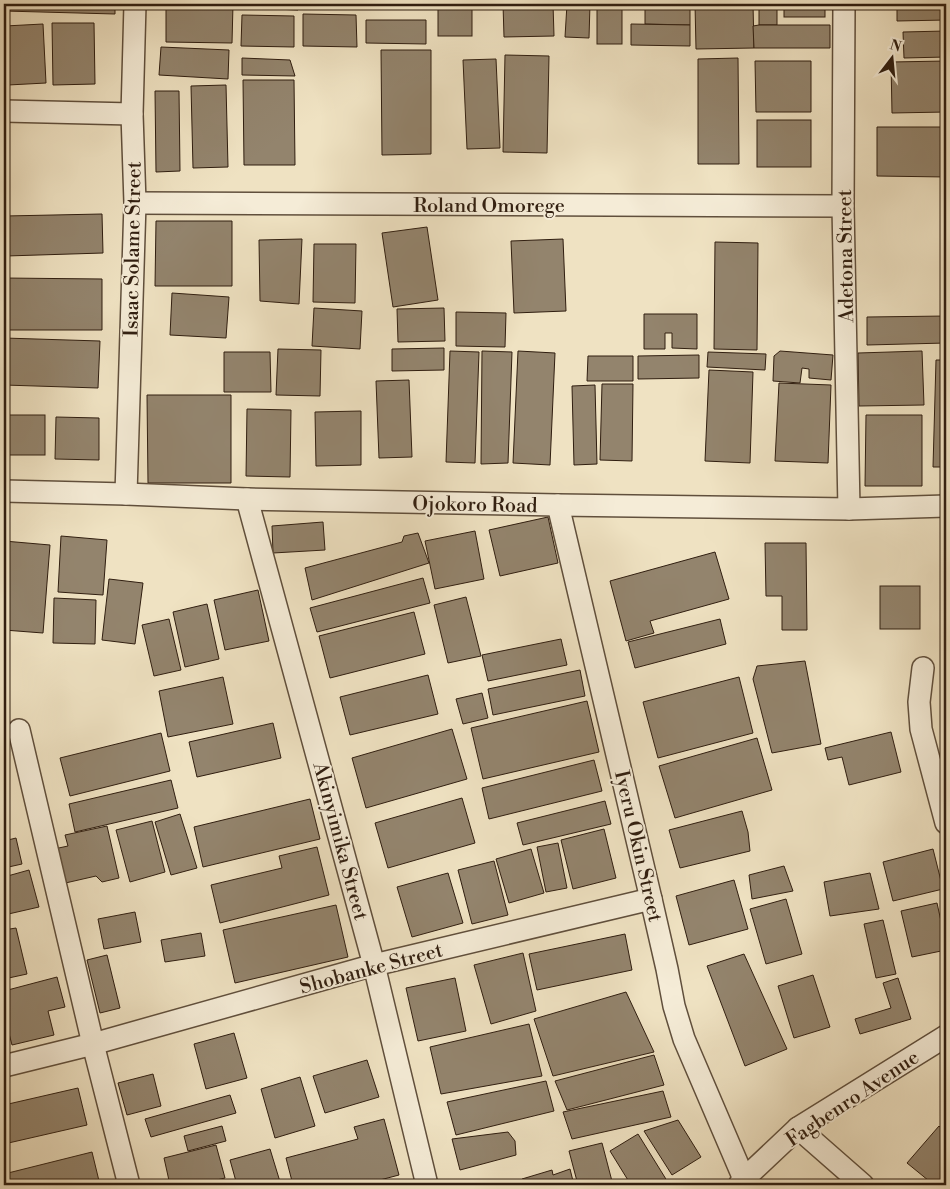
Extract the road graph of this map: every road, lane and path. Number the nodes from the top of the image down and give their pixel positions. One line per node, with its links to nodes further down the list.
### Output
1 (135, 4): 4 (street, Isaac Solame Street)
2 (844, 4): 6 (street, Adetona Street)
3 (4, 111): 4 (street)
4 (132, 114): 5 (street, Isaac Solame Street)
5 (135, 203): 6 (street, Roland Omorege); 8 (street, Isaac Solame Street)
6 (843, 206): 12 (street, Adetona Street)
7 (4, 492): 8 (street, Ojokoro Road)
8 (126, 494): 9 (street, Ojokoro Road)
9 (247, 499): 10 (street, Ojokoro Road); 17 (street, Akinyimika Street)
10 (558, 506): 12 (street, Ojokoro Road); 16 (street, Iyeru Okin Street)
11 (946, 506): 12 (street, Ojokoro Road)
12 (849, 509)
13 (922, 668): 15 (street)
14 (19, 730): 19 (street)
15 (946, 822)
16 (651, 899): 17 (street, Shobanke Street); 22 (street, Iyeru Okin Street)
17 (374, 965): 19 (street, Shobanke Street); 24 (street, Akinyimika Street)
18 (946, 1036): 21 (street, Fagbenro Avenue)
19 (93, 1044): 20 (street, Shobanke Street); 23 (street)
20 (4, 1066)
21 (798, 1128): 22 (street, Fagbenro Avenue); 25 (street)
22 (742, 1182)
23 (129, 1185)
24 (427, 1185)
25 (863, 1185)

